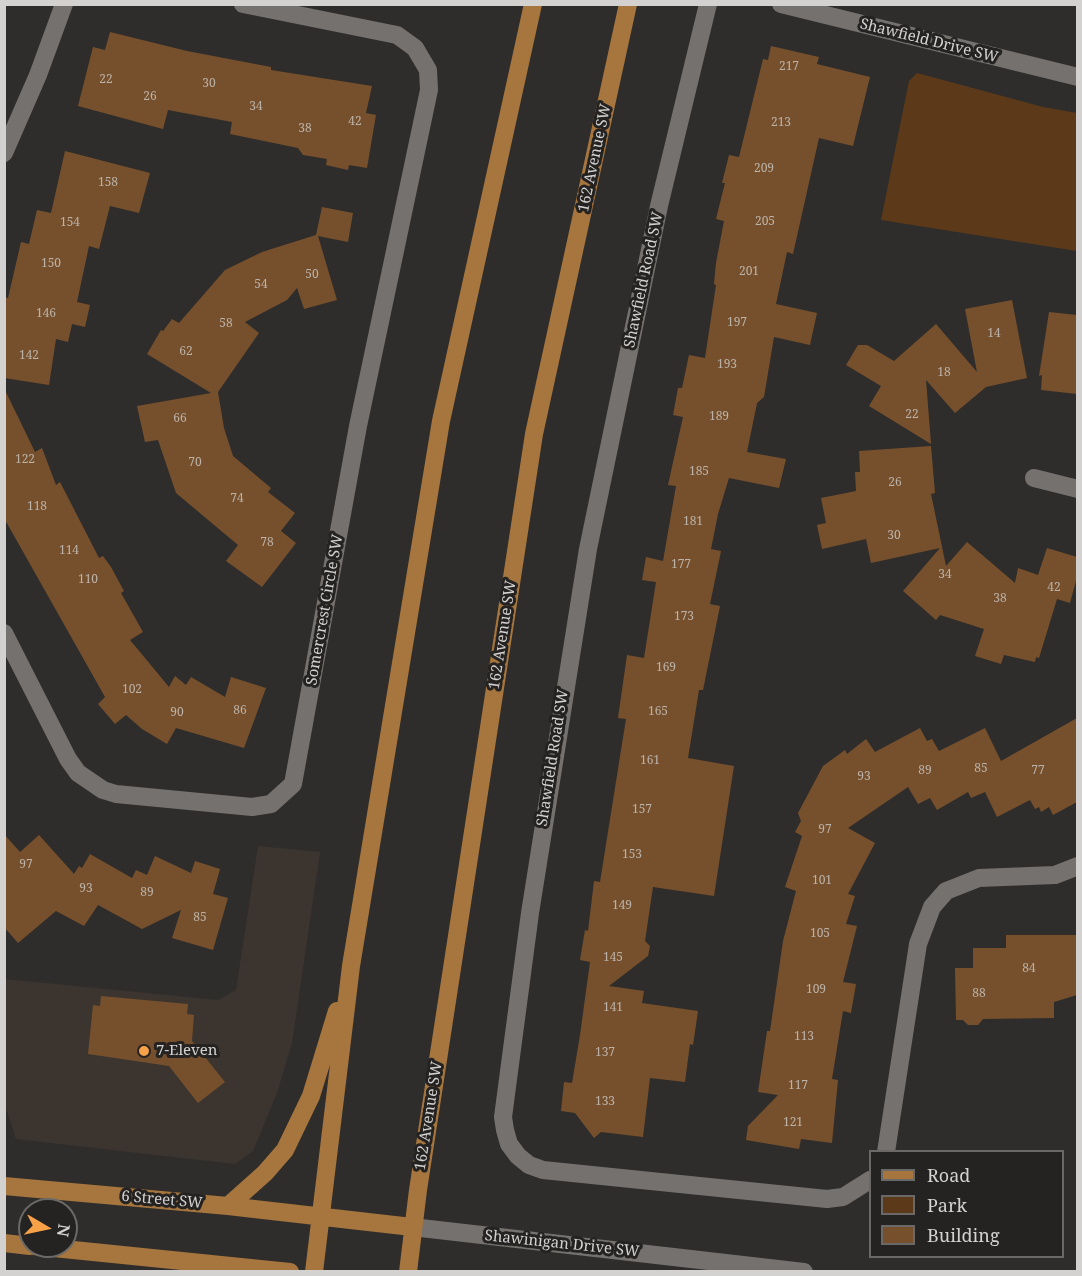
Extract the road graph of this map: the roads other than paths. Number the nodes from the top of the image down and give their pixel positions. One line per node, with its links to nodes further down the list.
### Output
1 (64, 4): 8 (street)
2 (243, 4): 11 (street, Somercrest Circle SW)
3 (533, 4): 13 (main road)
4 (628, 4): 19 (main road, 162 Avenue SW)
5 (708, 4): 15 (street, Shawfield Road SW)
6 (781, 4): 7 (street, Shawfield Drive SW)
7 (1077, 77)
8 (4, 153)
9 (1034, 478): 10 (street)
10 (1077, 489)
11 (4, 633)
12 (1077, 866): 14 (street)
13 (351, 966): 17 (main road); 18 (main road)
14 (886, 1150)
15 (869, 1180)
16 (4, 1186): 17 (main road, 6 Street SW)
17 (228, 1206): 18 (main road, 6 Street SW)
18 (320, 1218): 19 (main road, Shawinigan Drive SW); 24 (main road)
19 (412, 1227): 25 (main road, 162 Avenue SW); 26 (street, Shawinigan Drive SW)
20 (78, 1251): 21 (main road)
21 (132, 1257): 22 (main road); 23 (main road)
22 (165, 1272)
23 (290, 1272)
24 (314, 1272)
25 (408, 1272)
26 (804, 1272)

